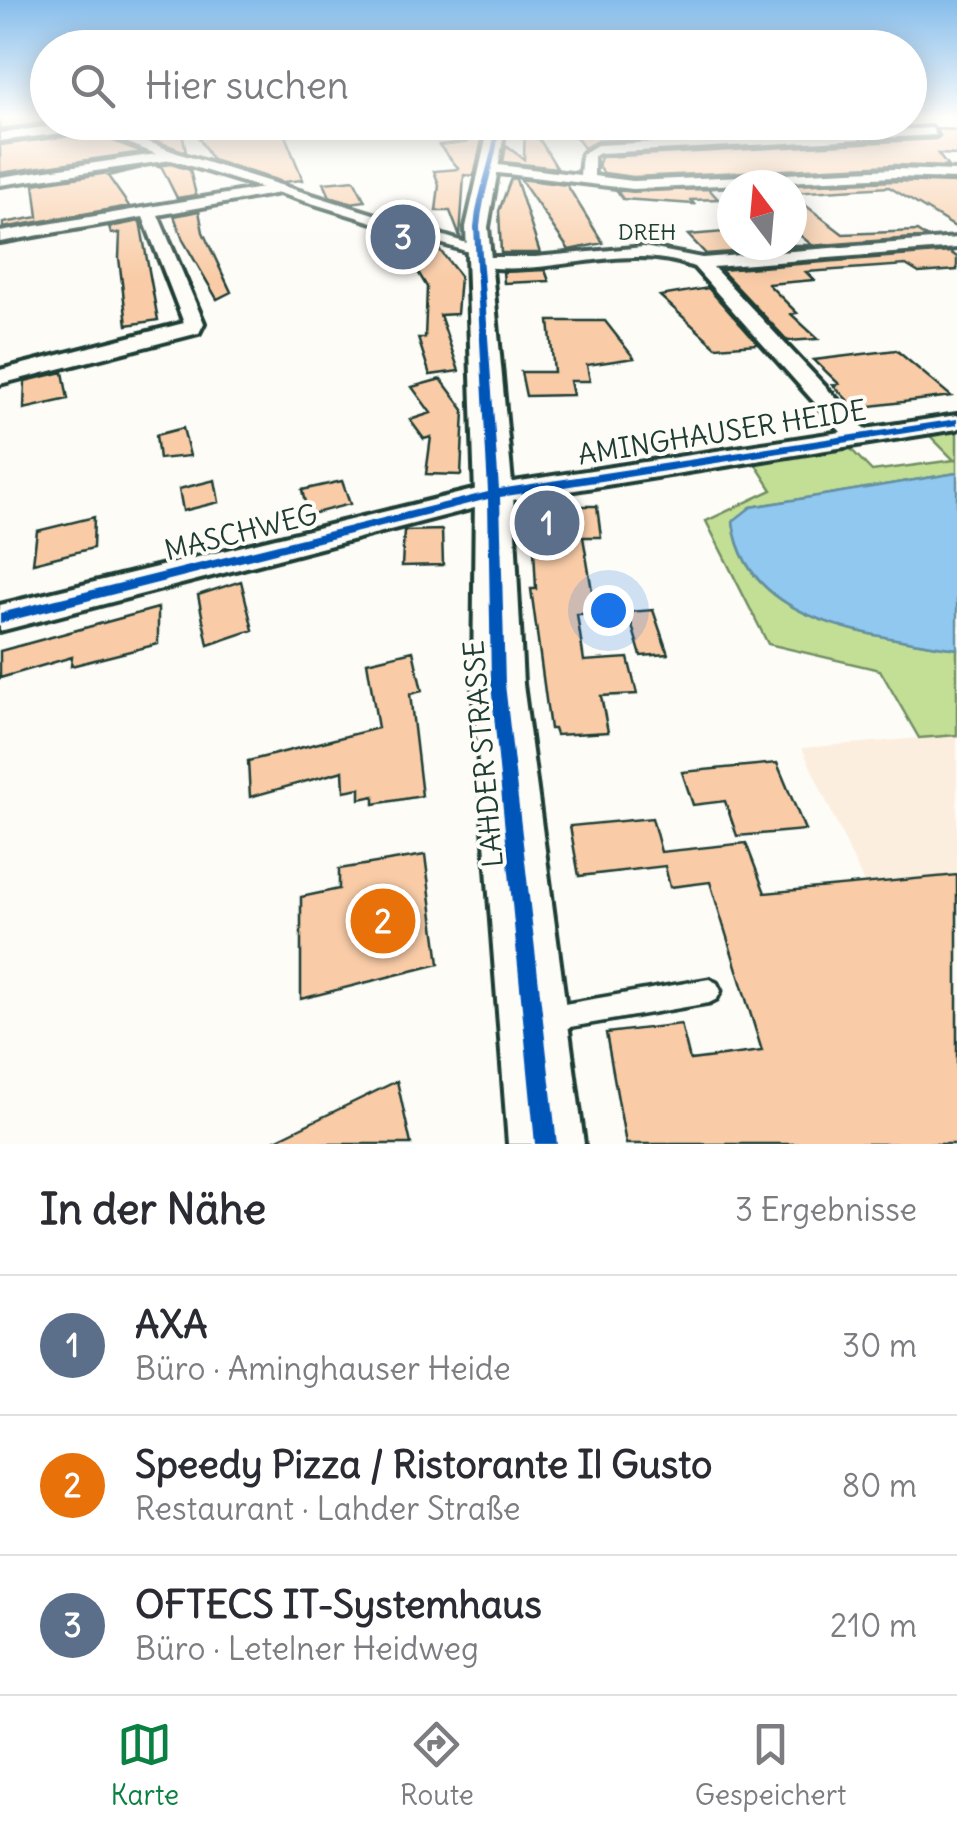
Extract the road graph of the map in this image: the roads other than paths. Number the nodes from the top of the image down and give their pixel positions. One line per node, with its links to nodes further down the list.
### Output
1 (73, 170): 7 (street)
2 (220, 170): 9 (street, DREH)
3 (489, 170): 13 (street, LAHDER STRASSE)
4 (508, 170): 8 (street)
5 (587, 170): 8 (street)
6 (957, 175): 8 (street)
7 (0, 181)
8 (587, 181)
9 (283, 189): 10 (street); 13 (street, DREH)
10 (149, 212): 11 (street); 15 (street)
11 (0, 237)
12 (957, 244): 14 (street)
13 (479, 255): 14 (street, DREH); 18 (street, LAHDER STRASSE)
14 (700, 263): 17 (street, DREH)
15 (0, 377)
16 (957, 422): 17 (street, AMINGHAUSER HEIDE)
17 (858, 436): 18 (street, AMINGHAUSER HEIDE)
18 (494, 494): 19 (street, MASCHWEG); 21 (street, LAHDER STRASSE)
19 (0, 618)
20 (709, 992): 21 (lane)
21 (533, 1021): 22 (street, LAHDER STRASSE)
22 (546, 1144)

